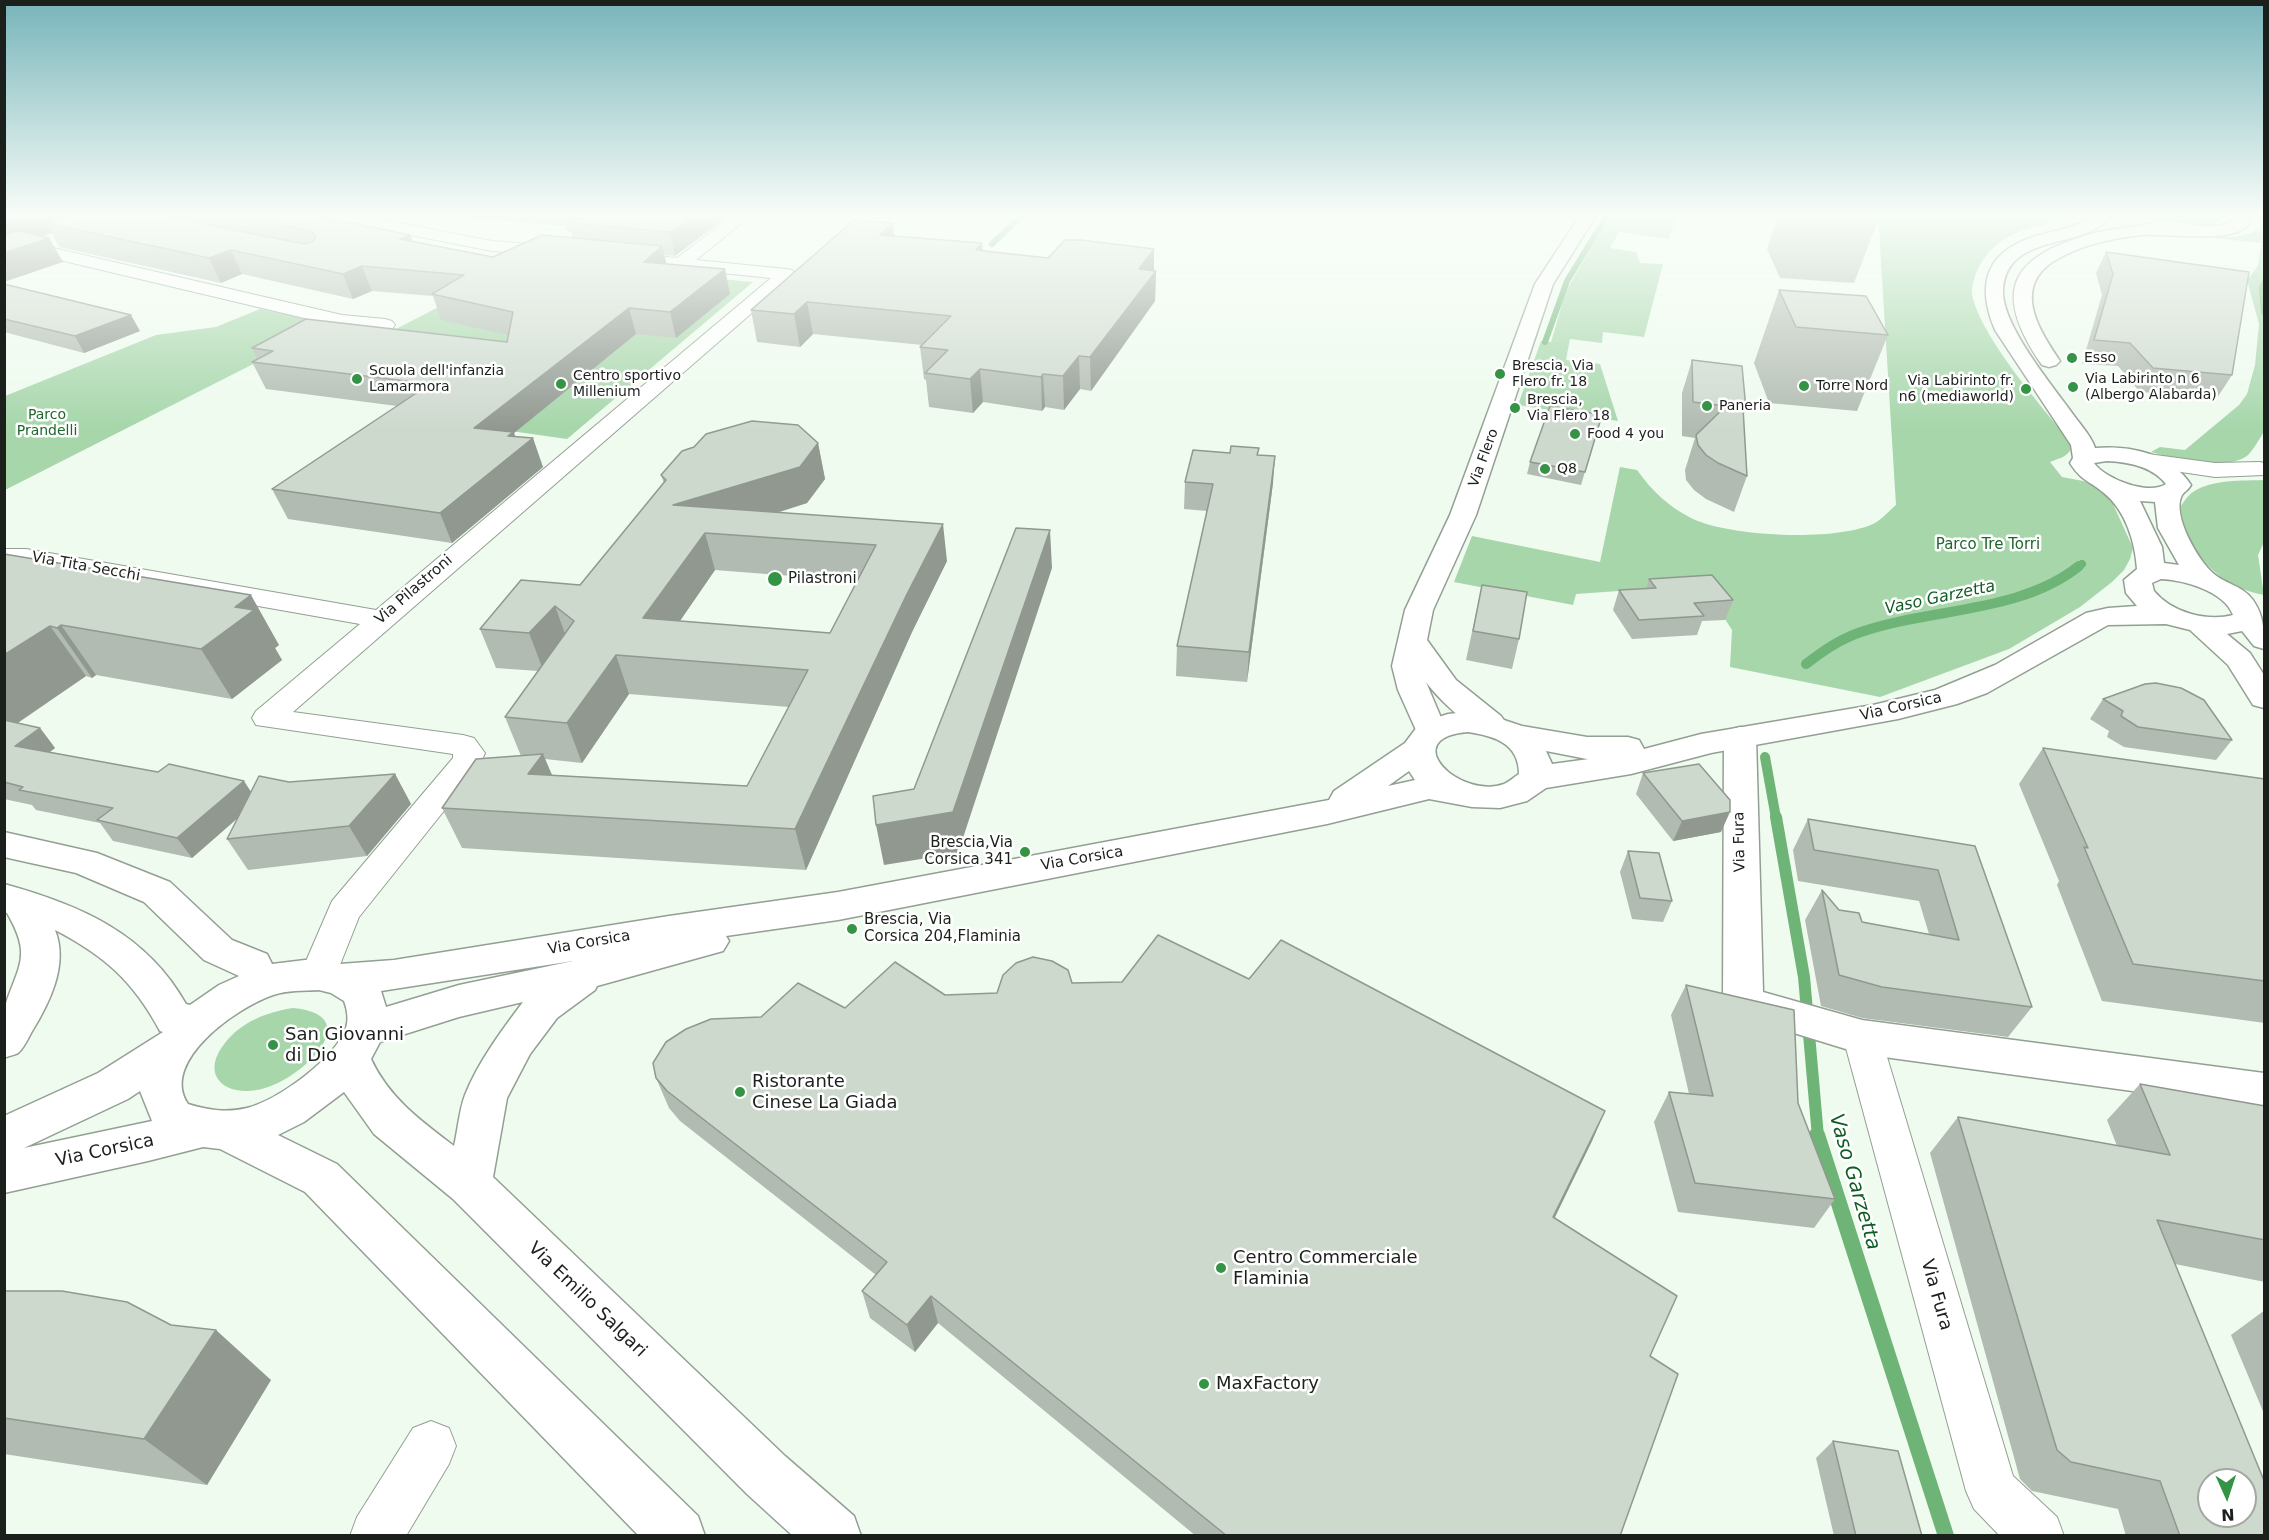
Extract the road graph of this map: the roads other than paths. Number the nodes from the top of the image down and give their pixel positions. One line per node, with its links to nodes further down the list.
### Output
1 (193, 286): 6 (street)
2 (772, 286): 19 (street, Via Pilastroni)
3 (1543, 286): 22 (main road, Via Flero)
4 (1994, 286): 9 (main road)
5 (2022, 286): 7 (main road)
6 (385, 325)
7 (2089, 419)
8 (2103, 435): 10 (main road)
9 (2085, 458): 10 (main road); 12 (main road)
10 (2138, 459): 11 (street); 13 (main road)
11 (2262, 467): 13 (street)
12 (2112, 487): 13 (main road); 16 (main road)
13 (2174, 489): 15 (main road, Via Corsica)
14 (4, 557): 19 (street, Via Tita Secchi)
15 (2204, 579): 16 (main road, Via Corsica); 21 (main road, Via Corsica)
16 (2144, 580): 17 (main road, Via Corsica); 18 (main road, Via Corsica)
17 (2169, 615): 18 (main road, Via Corsica); 20 (main road, Via Corsica)
18 (2102, 617): 25 (main road, Via Corsica)
19 (380, 619): 35 (street, Via Pilastroni)
20 (2201, 626): 21 (main road, Via Corsica); 23 (main road)
21 (2256, 630)
22 (1412, 639): 24 (main road); 26 (main road, Via Flero)
23 (2265, 698)
24 (1503, 729): 26 (main road); 27 (main road, Via Corsica); 28 (main road)
25 (1740, 737): 27 (main road, Via Corsica); 37 (main road, Via Fura)
26 (1425, 740): 29 (main road, Via Corsica); 30 (main road, Via Corsica)
27 (1683, 748): 28 (main road, Via Corsica)
28 (1536, 778): 29 (main road, Via Corsica)
29 (1455, 790): 30 (main road, Via Corsica)
30 (1327, 812): 33 (main road, Via Corsica)
31 (4, 844): 36 (main road)
32 (13, 900): 38 (main road); 39 (main road)
33 (838, 906): 34 (main road, Via Corsica); 35 (main road, Via Corsica)
34 (596, 971): 40 (main road, Via Corsica); 45 (main road)
35 (329, 977): 36 (main road); 40 (main road)
36 (262, 983): 38 (main road)
37 (1846, 1032): 41 (main road, Via Fura); 50 (street, Via Fura)
38 (186, 1034): 42 (main road); 43 (main road)
39 (4, 1041)
40 (358, 1044): 42 (main road); 45 (main road, Via Emilio Salgari)
41 (2265, 1091)
42 (215, 1129): 44 (main road, Via Corsica); 48 (main road)
43 (4, 1137)
44 (4, 1173)
45 (469, 1184): 49 (main road, Via Emilio Salgari)
46 (431, 1446): 47 (street)
47 (376, 1536)
48 (678, 1536)
49 (834, 1536)
50 (2038, 1536)

